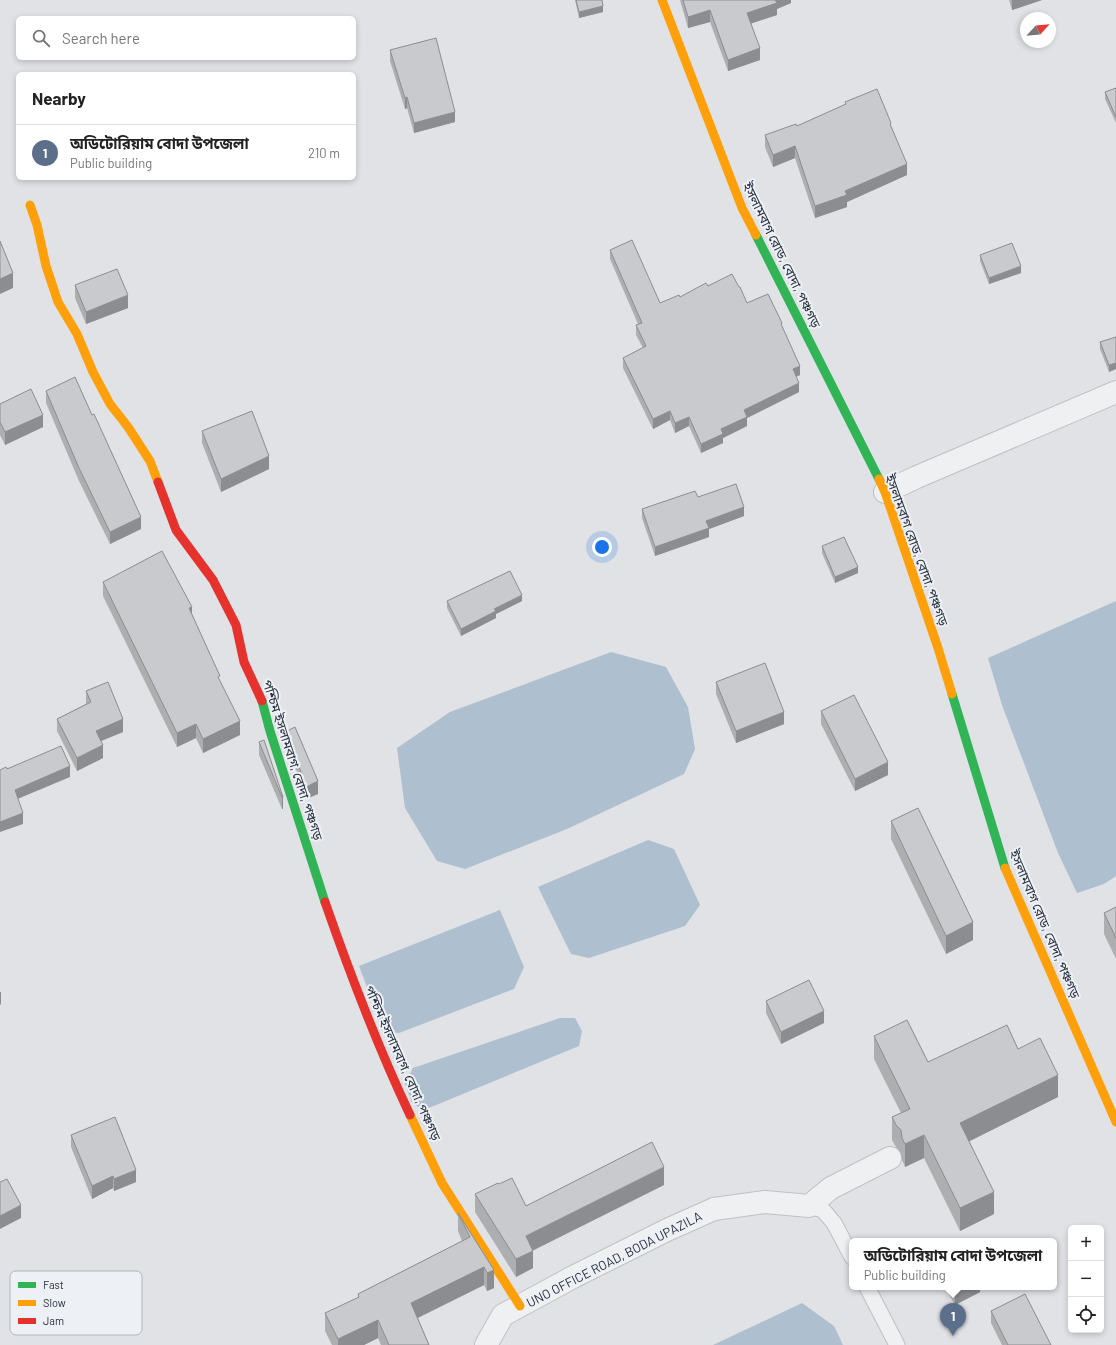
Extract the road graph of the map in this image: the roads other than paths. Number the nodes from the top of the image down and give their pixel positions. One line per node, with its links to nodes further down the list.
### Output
1 (662, 0): 4 (street, ইসলামবাগ রোড, বোদা, পঞ্চগড়)
2 (30, 205): 10 (street, পশ্চিম ইসলামবাগ, বোদা, পঞ্চগড়)
3 (1116, 392): 4 (street)
4 (885, 492): 5 (street, ইসলামবাগ রোড, বোদা, পঞ্চগড়)
5 (1116, 1122)
6 (890, 1158): 7 (street)
7 (809, 1206): 8 (lane); 10 (street, UNO OFFICE ROAD, BODA UPAZILA)
8 (849, 1250)
9 (869, 1290): 12 (lane)
10 (520, 1306): 11 (street, UNO OFFICE ROAD, BODA UPAZILA)
11 (486, 1345)
12 (897, 1345)

